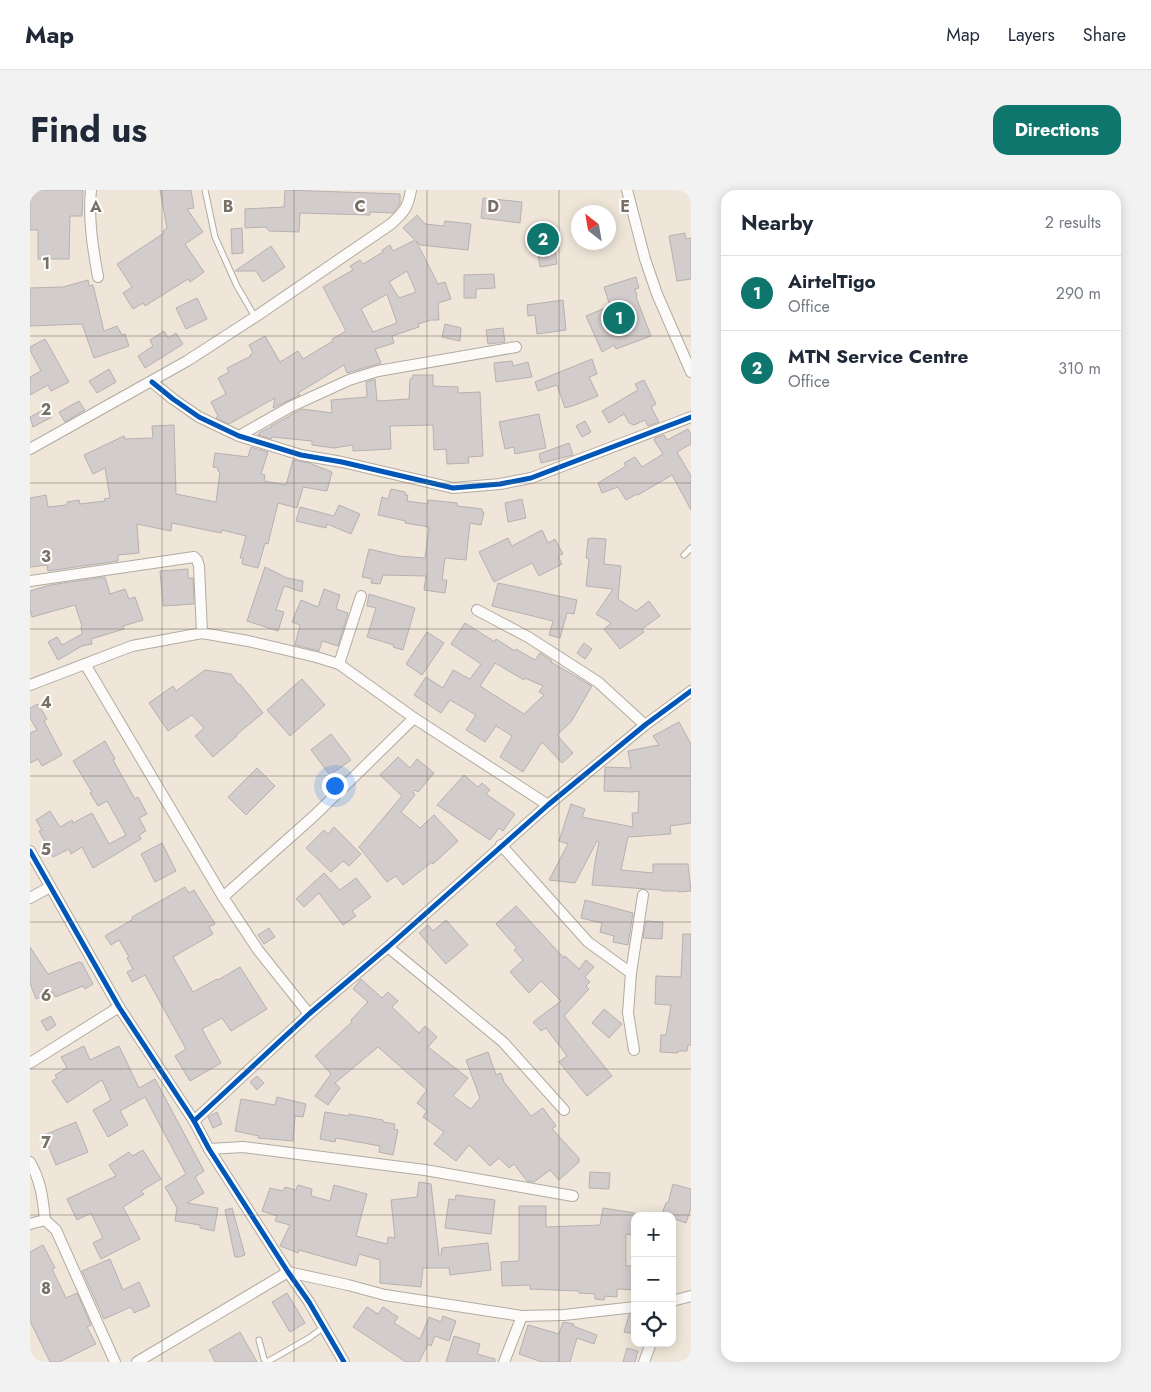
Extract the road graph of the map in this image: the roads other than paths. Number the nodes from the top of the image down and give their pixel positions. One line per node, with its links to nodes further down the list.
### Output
1 (91, 190): 5 (street)
2 (205, 190): 6 (lane)
3 (411, 190): 6 (street)
4 (627, 190): 8 (street)
5 (98, 277)
6 (255, 317): 9 (street)
7 (516, 346): 11 (street)
8 (691, 372)
9 (152, 382): 11 (street); 12 (street)
10 (691, 417): 11 (street)
11 (239, 436)
12 (30, 449)
13 (691, 548): 14 (lane)
14 (684, 555)
15 (30, 580): 18 (street)
16 (362, 596): 20 (street)
17 (477, 610): 24 (street)
18 (202, 633): 19 (street); 20 (street)
19 (85, 664): 21 (street); 30 (street)
20 (339, 664): 23 (street)
21 (30, 685)
22 (691, 691): 24 (street)
23 (414, 718): 25 (street); 30 (street)
24 (645, 725): 25 (street)
25 (548, 805): 26 (street)
26 (501, 845): 32 (street); 33 (street)
27 (30, 851): 28 (street)
28 (50, 887): 31 (street); 34 (street)
29 (643, 895): 33 (street)
30 (223, 897): 35 (street)
31 (30, 898)
32 (388, 947): 35 (street); 38 (street)
33 (631, 973): 36 (street)
34 (119, 1007): 37 (street); 39 (street)
35 (309, 1014): 39 (street)
36 (634, 1050)
37 (30, 1063)
38 (564, 1110)
39 (194, 1121): 40 (street)
40 (209, 1149): 42 (street); 45 (street)
41 (30, 1162): 43 (street)
42 (573, 1196)
43 (45, 1220): 44 (street); 53 (street)
44 (30, 1224)
45 (288, 1272): 49 (street); 50 (street); 54 (street)
46 (691, 1296): 47 (street)
47 (676, 1300)
48 (631, 1308): 49 (street)
49 (522, 1316): 56 (street)
50 (324, 1327): 51 (lane); 55 (street)
51 (258, 1340)
52 (650, 1347): 57 (street)
53 (115, 1362)
54 (137, 1362)
55 (344, 1362)
56 (504, 1362)
57 (644, 1362)

